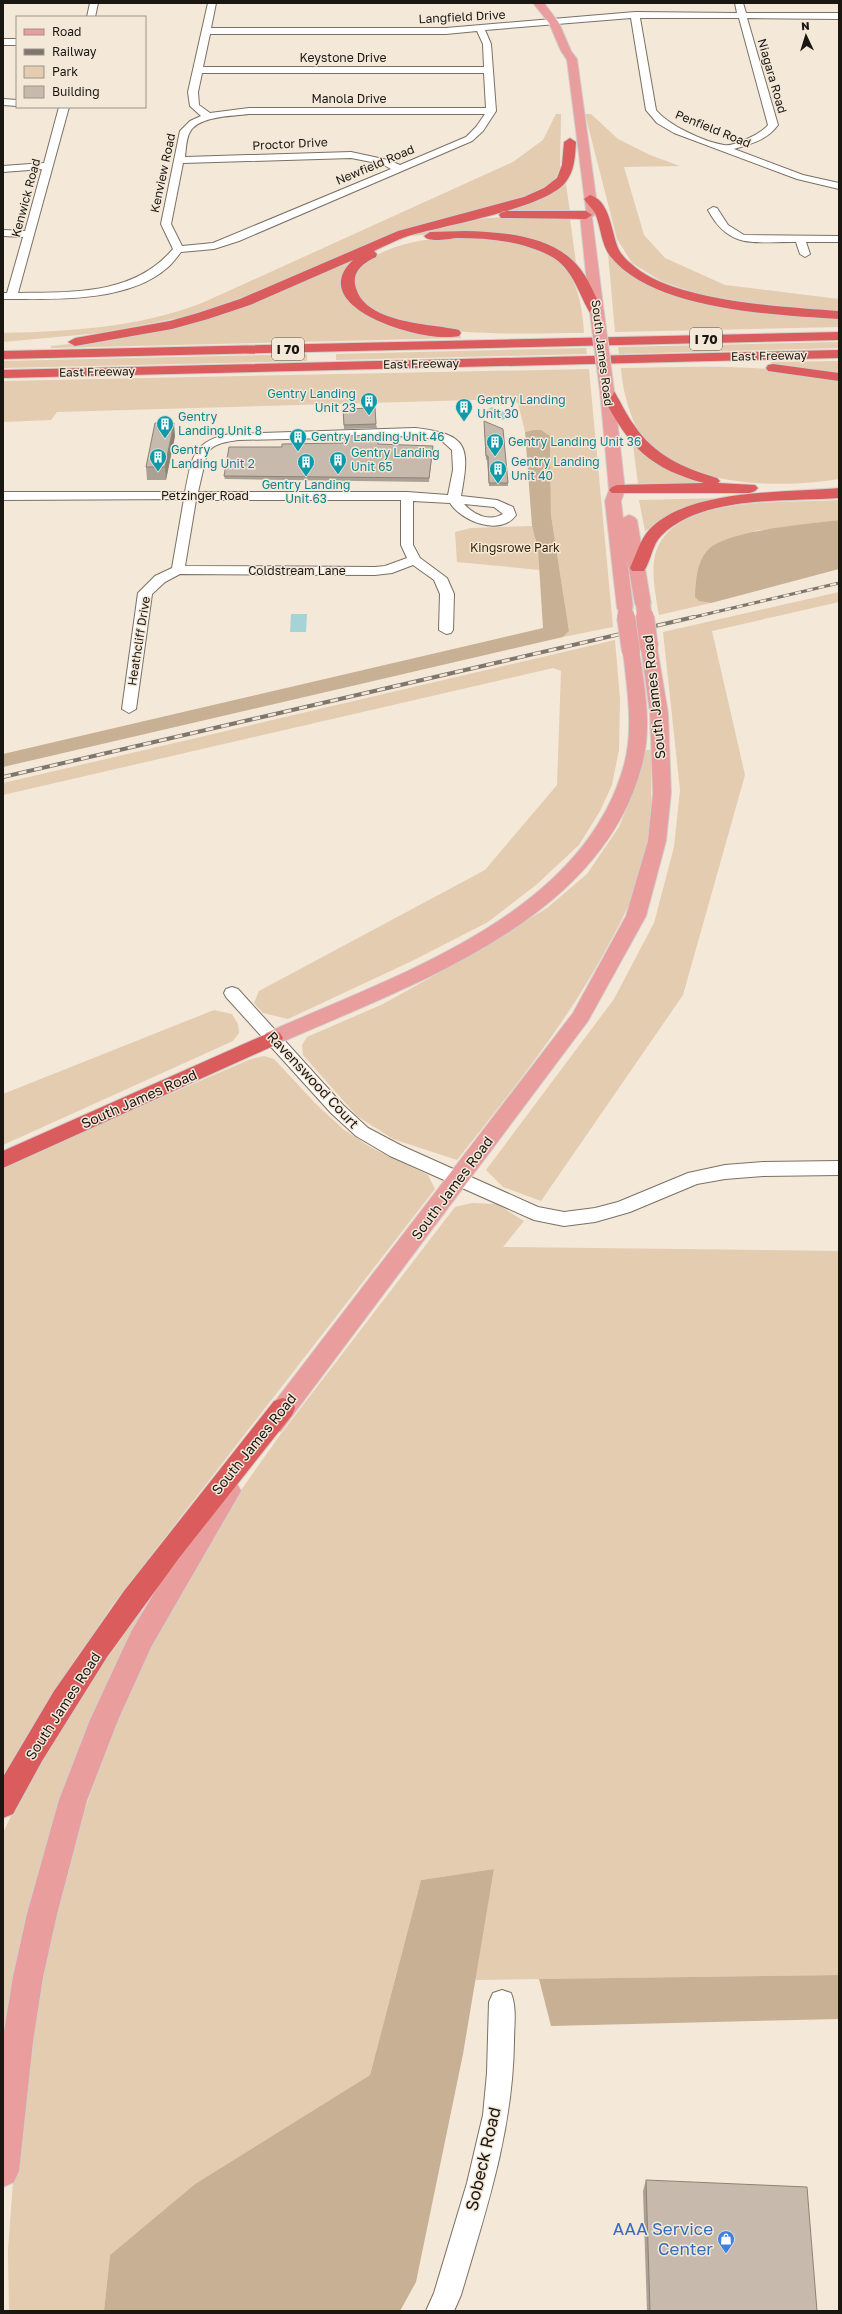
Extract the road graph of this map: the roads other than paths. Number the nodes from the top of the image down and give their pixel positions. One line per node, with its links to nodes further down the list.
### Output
1 (94, 3): 7 (street)
2 (212, 3): 11 (street)
3 (538, 3): 9 (main road, South James Road)
4 (739, 3): 6 (street, Niagara Road)
5 (635, 15): 6 (street, Langfield Drive); 9 (street, Langfield Drive); 23 (street, Penfield Road)
6 (742, 15): 8 (street, Langfield Drive); 23 (street, Niagara Road)
7 (91, 16)
8 (839, 16)
9 (553, 22): 10 (street, Langfield Drive); 30 (main road, South James Road)
10 (480, 29): 11 (street, Langfield Drive); 15 (street)
11 (206, 31): 14 (street)
12 (3, 42): 13 (street)
13 (16, 42)
14 (198, 70): 15 (street, Keystone Drive); 20 (street)
15 (488, 70): 19 (street)
16 (3, 102): 17 (street)
17 (16, 103)
18 (64, 108): 25 (street, Kenwick Road)
19 (491, 111): 20 (street, Manola Drive); 27 (street, Newfield Road)
20 (208, 116): 24 (street, Kenview Road)
21 (569, 128): 22 (main road)
22 (570, 142): 28 (main road); 34 (highway)
23 (725, 149): 29 (street, Penfield Road)
24 (179, 160): 27 (street, Proctor Drive); 39 (street, Kenview Road)
25 (48, 166): 26 (street); 36 (street, Kenwick Road)
26 (3, 168)
27 (400, 169): 39 (street, Newfield Road)
28 (575, 183)
29 (839, 186)
30 (590, 198): 33 (main road, South James Road); 43 (highway)
31 (578, 204): 33 (main road, South James Road)
32 (713, 210): 37 (street)
33 (586, 215): 34 (highway); 42 (main road, South James Road)
34 (460, 219): 46 (highway)
35 (3, 234): 36 (street)
36 (30, 234): 41 (street, Kenwick Road)
37 (800, 239): 38 (street); 40 (street)
38 (839, 239)
39 (178, 249): 41 (street)
40 (805, 254)
41 (7, 296)
42 (597, 313): 45 (highway); 52 (main road, South James Road, bridge)
43 (839, 316)
44 (839, 336): 45 (highway, East Freeway / I 70)
45 (573, 342): 48 (highway, East Freeway / I 70)
46 (3, 347)
47 (839, 354): 49 (highway, East Freeway / I 70)
48 (3, 355)
49 (644, 359): 50 (highway, East Freeway / I 70); 51 (highway)
50 (3, 374)
51 (839, 377)
52 (607, 390): 54 (highway); 55 (main road, South James Road)
53 (839, 485): 54 (highway)
54 (749, 488): 55 (highway)
55 (617, 490): 60 (highway); 62 (main road, South James Road); 67 (main road, South James Road, bridge)
56 (839, 493): 60 (highway)
57 (3, 496): 58 (street, Petzinger Road)
58 (192, 496): 59 (street, Petzinger Road); 59 (street, Petzinger Road); 63 (street)
59 (408, 496): 61 (street)
60 (775, 496): 62 (highway)
61 (414, 560): 63 (street, Coldstream Lane); 64 (street)
62 (638, 568): 70 (main road, South James Road, bridge)
63 (178, 570): 65 (street, Heathcliff Drive)
64 (446, 630)
65 (129, 709)
66 (232, 993): 67 (street, Ravenswood Court)
67 (273, 1038): 68 (highway, South James Road); 70 (street, Ravenswood Court)
68 (3, 1160)
69 (839, 1168): 70 (street, Ravenswood Court)
70 (460, 1179): 71 (main road, South James Road)
71 (283, 1408): 72 (highway, South James Road); 74 (main road)
72 (3, 1805)
73 (502, 2002): 75 (street, Sobeck Road)
74 (3, 2171)
75 (440, 2311)

